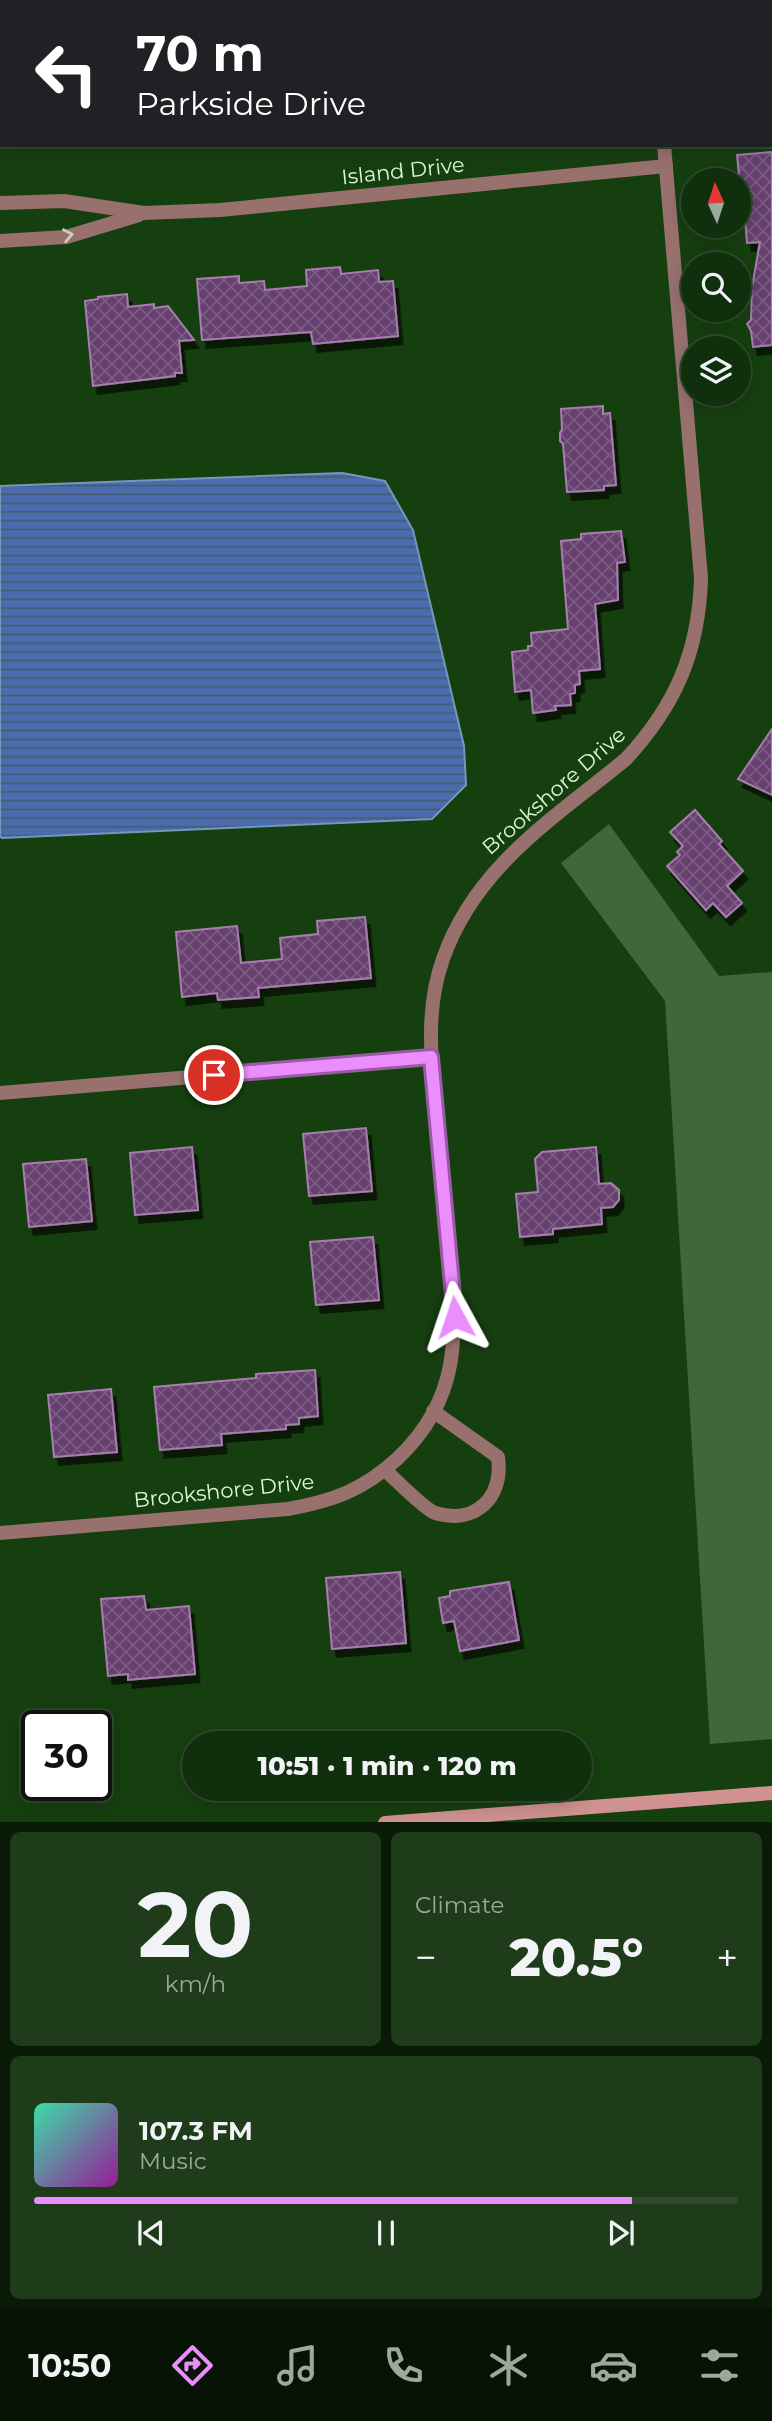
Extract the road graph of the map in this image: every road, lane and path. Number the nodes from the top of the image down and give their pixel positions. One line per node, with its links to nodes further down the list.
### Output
1 (664, 147): 2 (street, Brookshore Drive)
2 (666, 166): 4 (street, Island Drive); 6 (street, Brookshore Drive)
3 (0, 203): 4 (street, Island Drive)
4 (144, 213): 5 (street, Island Drive, one-way to 4)
5 (0, 241)
6 (431, 1057): 7 (street); 8 (street, Brookshore Drive)
7 (0, 1093)
8 (433, 1411): 9 (street, Brookshore Drive); 9 (street)
9 (385, 1470): 10 (street, Brookshore Drive)
10 (0, 1533)
11 (772, 1793): 12 (street)
12 (385, 1822)

